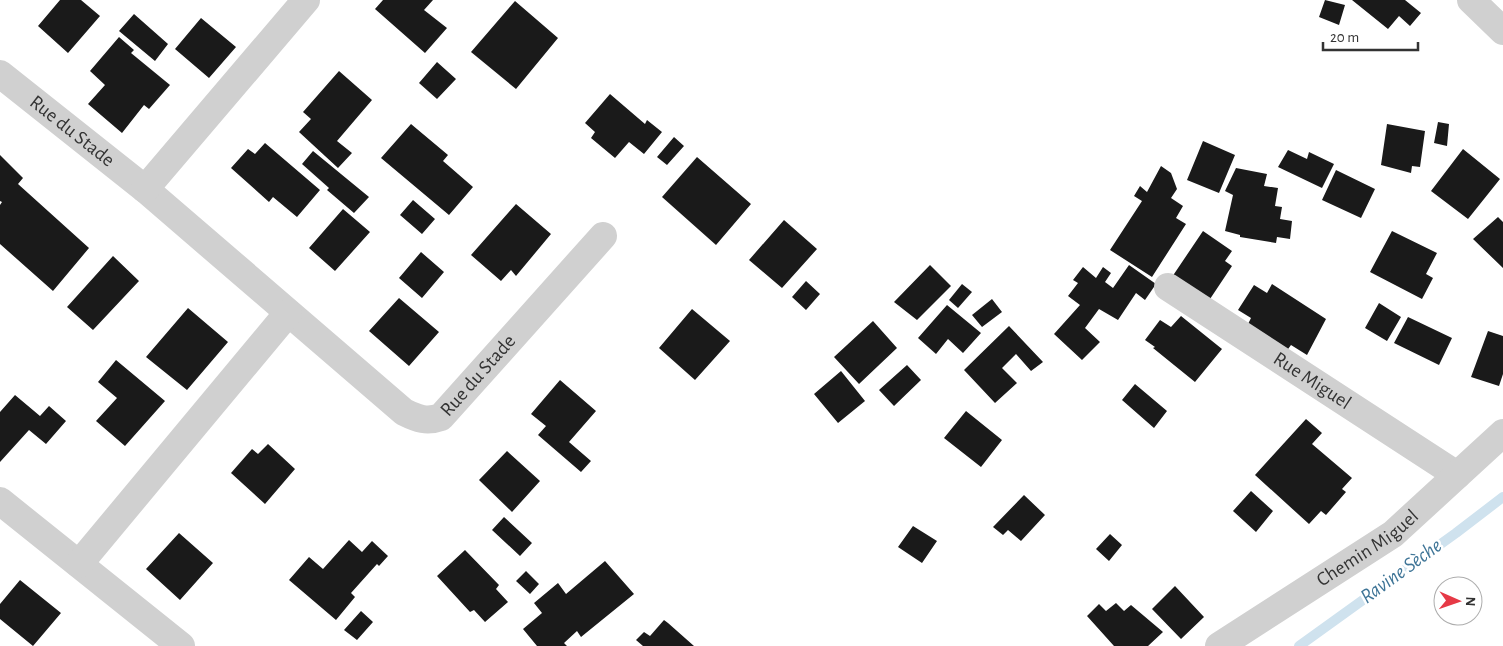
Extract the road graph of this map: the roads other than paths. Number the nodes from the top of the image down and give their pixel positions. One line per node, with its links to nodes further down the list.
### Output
1 (306, 0): 5 (street)
2 (1471, 0): 3 (street)
3 (1503, 31)
4 (0, 74): 5 (street, Rue du Stade)
5 (145, 189): 8 (street, Rue du Stade)
6 (603, 236): 8 (street, Rue du Stade)
7 (1168, 287): 10 (street, Rue Miguel)
8 (288, 314): 12 (street)
9 (1503, 433): 10 (street, Chemin Miguel)
10 (1457, 475): 14 (street, Chemin Miguel)
11 (0, 501): 12 (street)
12 (79, 564): 13 (street)
13 (181, 646)
14 (1219, 646)

